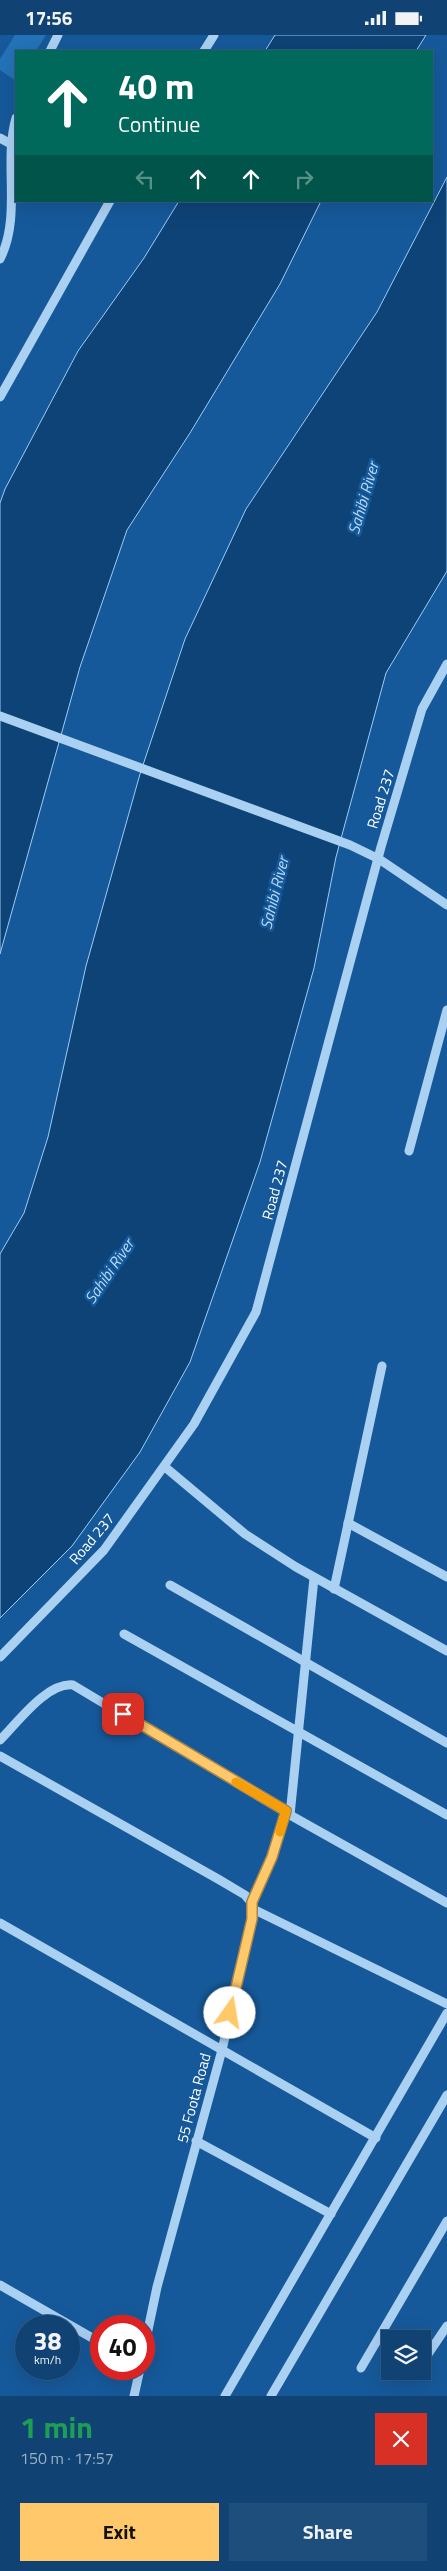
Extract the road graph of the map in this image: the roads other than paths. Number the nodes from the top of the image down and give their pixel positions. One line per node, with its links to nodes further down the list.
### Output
1 (58, 35): 3 (street)
2 (214, 35): 4 (street)
3 (50, 50)
4 (205, 50)
5 (15, 123): 7 (street)
6 (0, 138): 7 (street)
7 (11, 144): 9 (street)
8 (109, 202): 10 (street)
9 (0, 259)
10 (0, 397)
11 (447, 664): 13 (street, Road 237)
12 (0, 716): 13 (street)
13 (379, 859): 14 (street); 18 (street, Road 237)
14 (447, 905)
15 (447, 1010): 16 (street)
16 (409, 1151)
17 (382, 1366): 19 (street)
18 (165, 1467): 21 (street); 26 (street, Road 237)
19 (348, 1523): 20 (street); 23 (street)
20 (447, 1577)
21 (314, 1578): 23 (street); 27 (street, 55 Foota Road)
22 (170, 1585): 27 (street)
23 (334, 1589): 25 (street)
24 (124, 1634): 28 (street)
25 (447, 1651)
26 (0, 1657)
27 (306, 1662): 28 (street, 55 Foota Road); 30 (street)
28 (299, 1732): 32 (street, 55 Foota Road); 33 (street)
29 (0, 1739): 32 (street)
30 (447, 1743)
31 (0, 1756): 35 (street)
32 (288, 1813): 34 (street); 35 (street, 55 Foota Road)
33 (447, 1815)
34 (447, 1903)
35 (252, 1906): 37 (street); 39 (street, 55 Foota Road)
36 (0, 1923): 39 (street)
37 (447, 2005)
38 (447, 2013): 41 (street)
39 (222, 2050): 41 (street); 42 (street, 55 Foota Road)
40 (447, 2095): 54 (street)
41 (376, 2138): 43 (street)
42 (196, 2141): 43 (street); 46 (street, 55 Foota Road)
43 (331, 2214): 53 (street)
44 (447, 2221): 50 (street)
45 (0, 2285): 48 (street)
46 (151, 2315)
47 (447, 2326): 49 (street)
48 (90, 2337)
49 (431, 2350)
50 (361, 2367)
51 (138, 2380): 52 (street)
52 (134, 2396)
53 (225, 2396)
54 (272, 2396)

